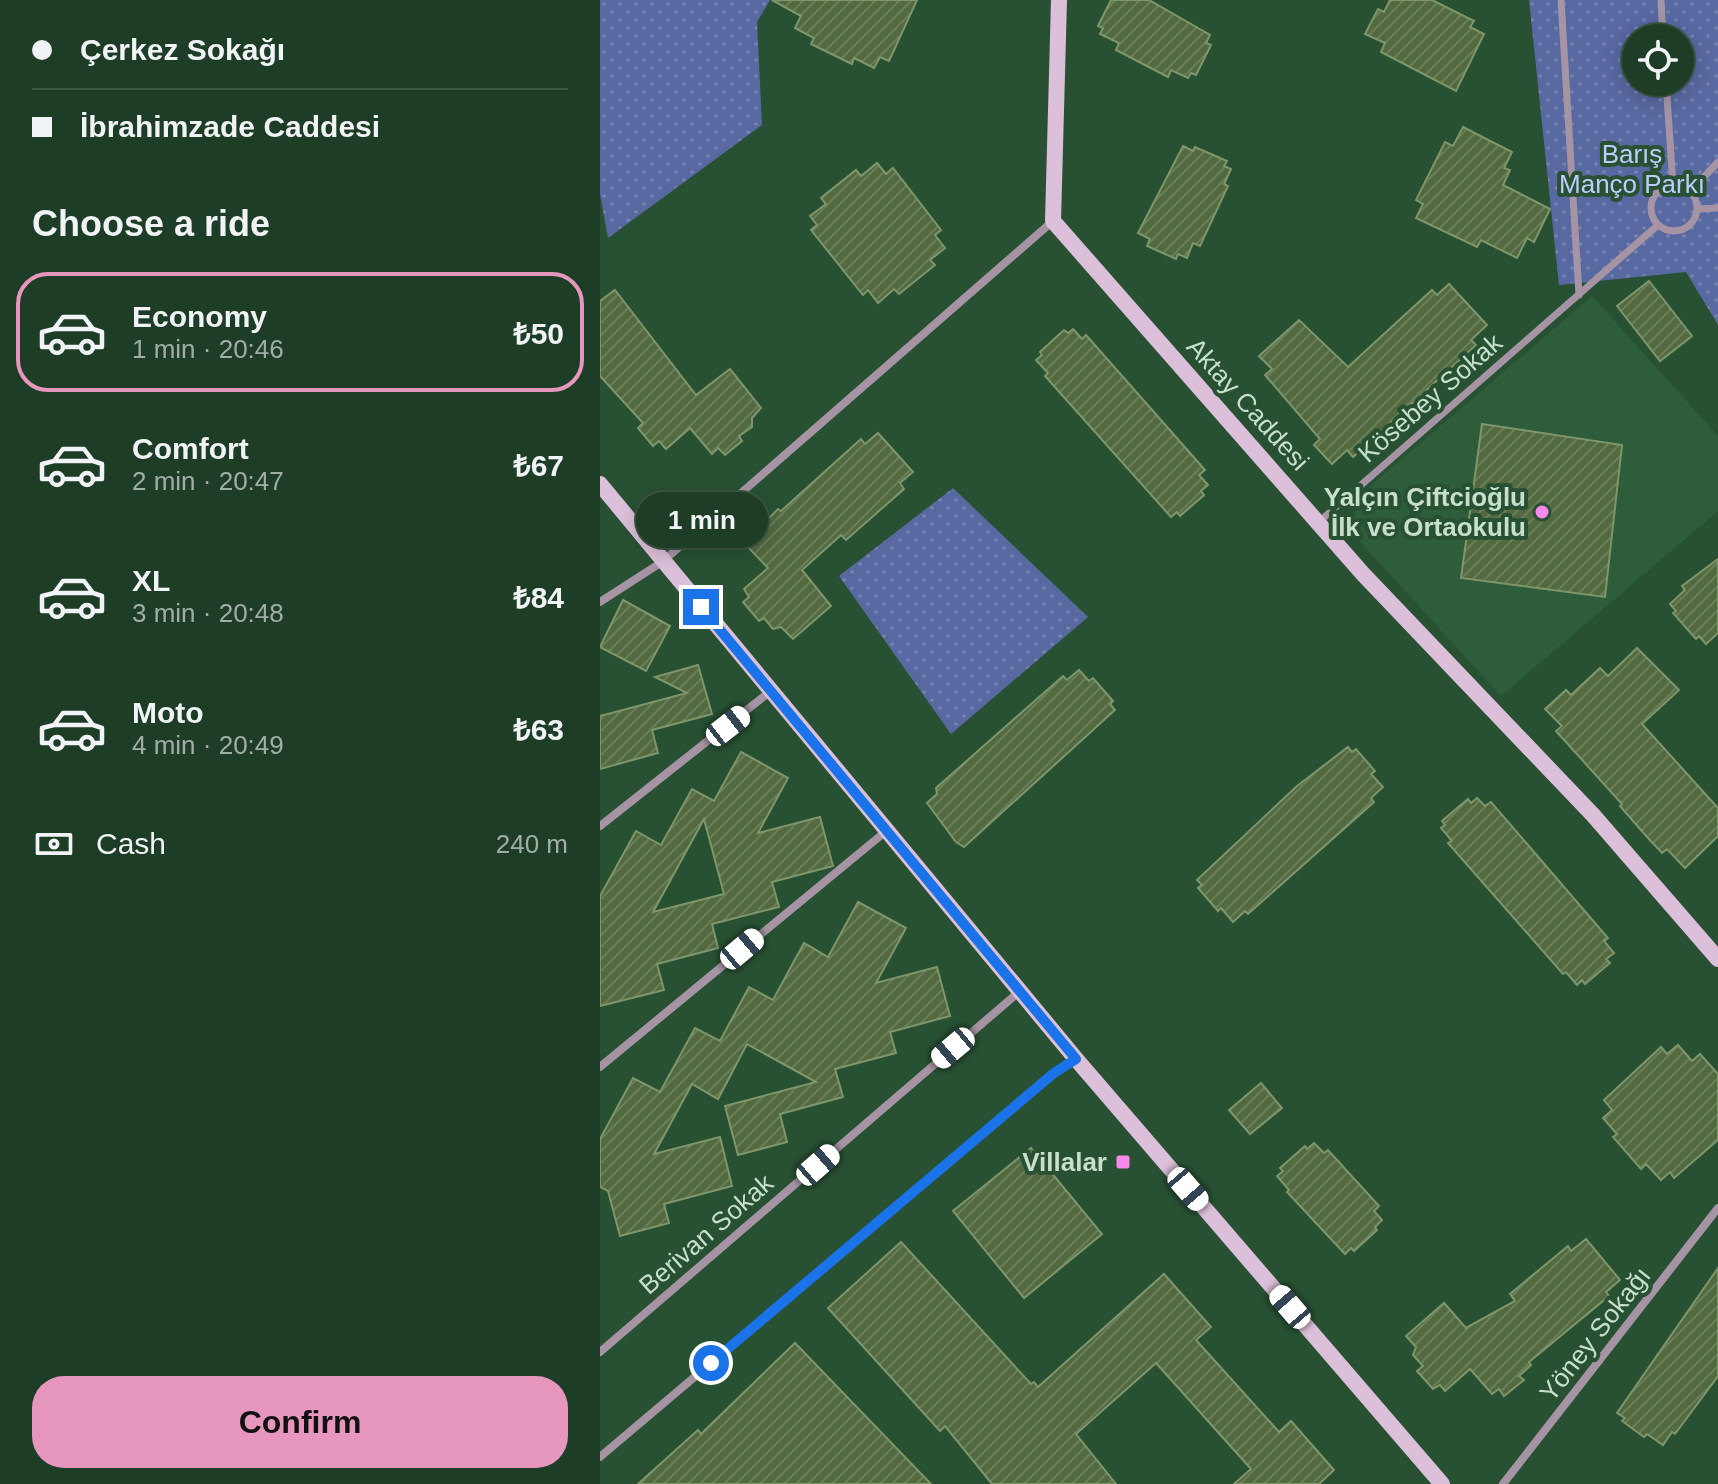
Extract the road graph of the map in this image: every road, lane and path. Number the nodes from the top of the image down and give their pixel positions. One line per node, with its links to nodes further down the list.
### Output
1 (1059, 0): 11 (main road)
2 (1561, 0): 13 (street)
3 (1661, 0): 4 (street)
4 (1662, 24)
5 (1667, 96): 7 (street)
6 (1718, 162): 8 (street)
7 (1673, 185): 8 (street); 12 (street)
8 (1690, 192): 10 (street)
9 (1718, 208): 10 (street)
10 (1698, 209): 12 (street)
11 (1053, 221): 15 (main road, Aktay Caddesi); 16 (street)
12 (1658, 225): 13 (street, Kösebey Sokak)
13 (1579, 295): 15 (street, Kösebey Sokak)
14 (600, 484): 16 (main road)
15 (1320, 521): 21 (main road, Aktay Caddesi)
16 (662, 562): 17 (street); 18 (main road)
17 (600, 602)
18 (772, 690): 19 (street); 20 (main road)
19 (600, 826)
20 (885, 832): 22 (main road); 24 (street)
21 (1718, 959)
22 (1020, 991): 23 (main road); 26 (street, Berivan Sokak)
23 (1076, 1059): 27 (street); 28 (main road)
24 (600, 1067)
25 (1718, 1208): 29 (street, Yöney Sokağı)
26 (600, 1352)
27 (600, 1457)
28 (1442, 1484)
29 (1503, 1484)

